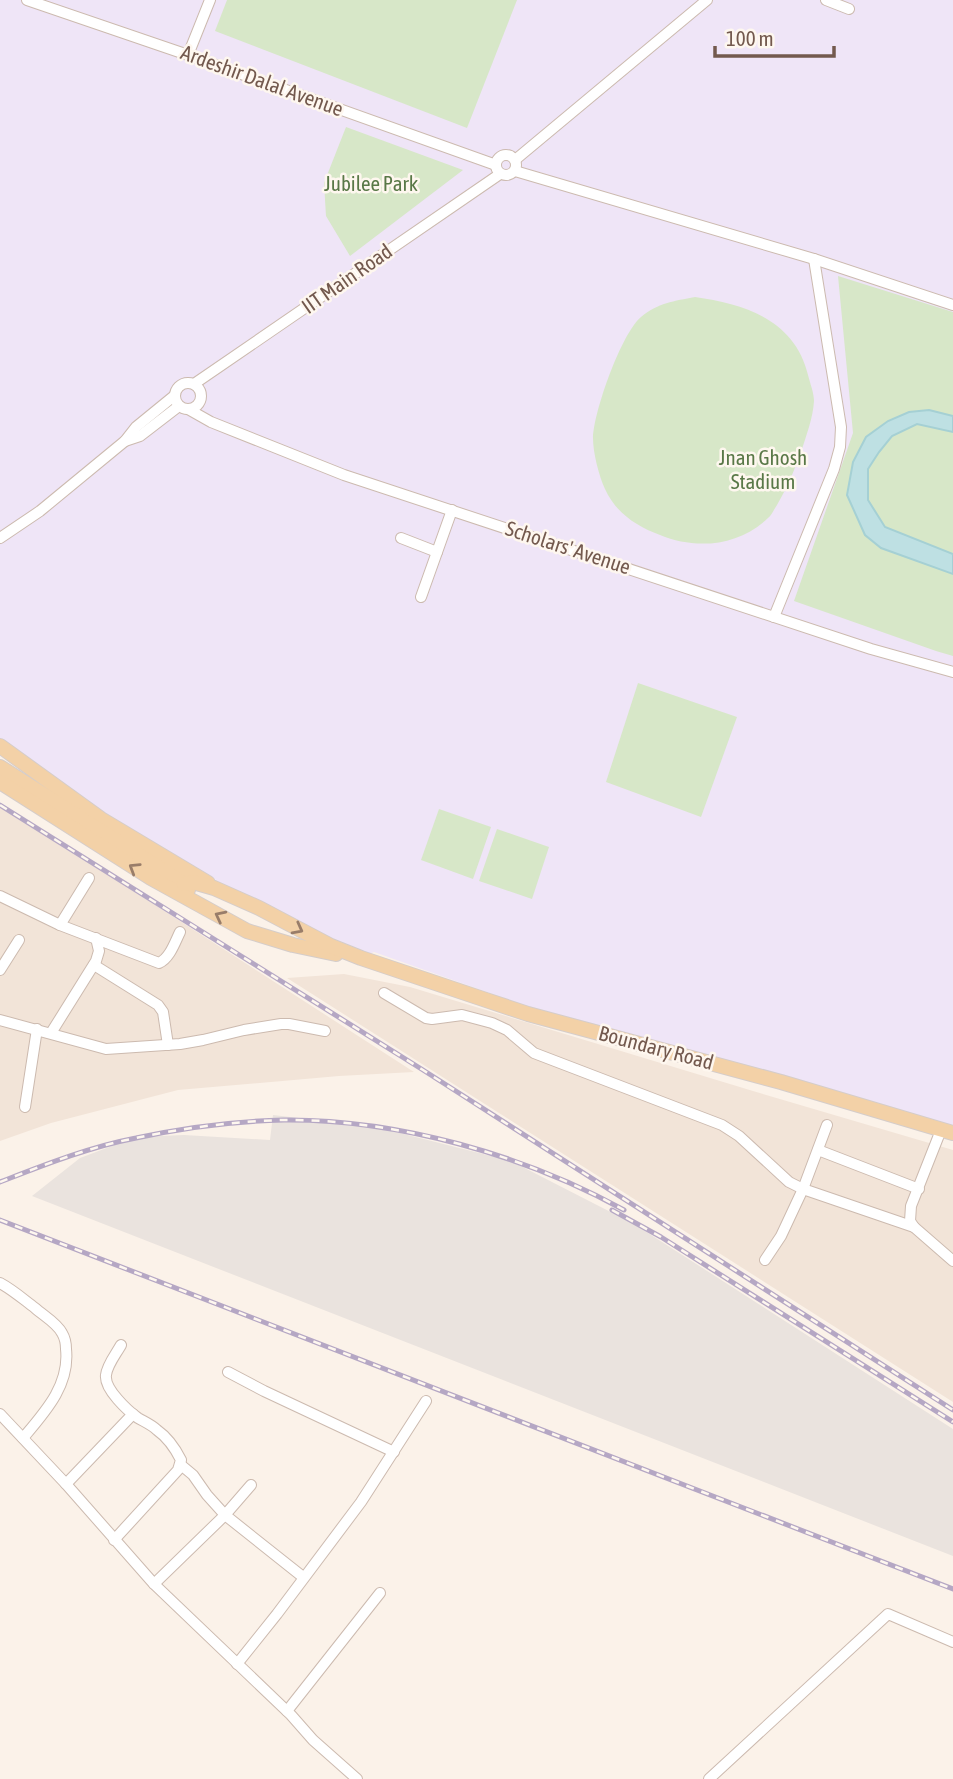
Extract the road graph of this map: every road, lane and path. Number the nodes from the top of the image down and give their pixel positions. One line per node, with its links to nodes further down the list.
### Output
1 (27, 0): 6 (street, Ardeshir Dalal Avenue)
2 (210, 0): 6 (street)
3 (707, 0): 7 (street)
4 (826, 0): 5 (street)
5 (849, 9)
6 (188, 55): 8 (street, Ardeshir Dalal Avenue)
7 (514, 166): 8 (street); 8 (street); 9 (street)
8 (498, 169): 11 (street, IIT Main Road)
9 (814, 260): 10 (street); 18 (street)
10 (953, 304)
11 (194, 384): 12 (street); 12 (street)
12 (181, 404): 13 (street, Scholars' Avenue); 14 (street)
13 (452, 510): 16 (street); 18 (street, Scholars' Avenue)
14 (0, 538)
15 (401, 538): 16 (street)
16 (437, 551): 17 (street)
17 (421, 597)
18 (774, 617): 19 (street, Scholars' Avenue)
19 (953, 672)
20 (0, 746): 25 (main road)
21 (0, 767): 24 (main road)
22 (0, 782): 27 (main road, Boundary Road, one-way to 22)
23 (89, 878): 29 (street)
24 (181, 882): 25 (main road); 27 (main road)
25 (214, 888): 28 (main road, Boundary Road)
26 (0, 896): 29 (street)
27 (193, 902): 30 (main road, Boundary Road, one-way to 27)
28 (259, 908): 30 (main road); 34 (main road, Boundary Road, one-way to 34)
29 (60, 925): 32 (street)
30 (247, 931): 34 (main road, Boundary Road)
31 (180, 932): 32 (street)
32 (96, 938): 35 (street)
33 (19, 940): 36 (street)
34 (361, 958): 45 (main road, Boundary Road)
35 (94, 965): 41 (street); 42 (street)
36 (0, 970)
37 (384, 993): 47 (street)
38 (0, 1020): 39 (street)
39 (37, 1029): 41 (street); 43 (street)
40 (325, 1031): 42 (street)
41 (51, 1033): 42 (street)
42 (168, 1045)
43 (25, 1107)
44 (827, 1125): 46 (street)
45 (947, 1131): 48 (street)
46 (818, 1150): 47 (street); 48 (street)
47 (803, 1189): 49 (street); 50 (street)
48 (919, 1189): 49 (street)
49 (914, 1227): 51 (street)
50 (765, 1260)
51 (953, 1264)
52 (0, 1283): 58 (street)
53 (121, 1345): 57 (street)
54 (228, 1372): 59 (street)
55 (426, 1401): 59 (street)
56 (0, 1414): 58 (street)
57 (133, 1414): 60 (street); 61 (street)
58 (23, 1438): 61 (street)
59 (394, 1452): 65 (street)
60 (181, 1465): 63 (street); 64 (street)
61 (66, 1484): 64 (street)
62 (251, 1485): 63 (street)
63 (225, 1514): 65 (street); 66 (street)
64 (114, 1540): 66 (street)
65 (303, 1577): 69 (street)
66 (154, 1584): 69 (street)
67 (380, 1593): 70 (street)
68 (953, 1642): 72 (street)
69 (237, 1664): 70 (street)
70 (287, 1710): 71 (street)
71 (356, 1779)
72 (709, 1779)

